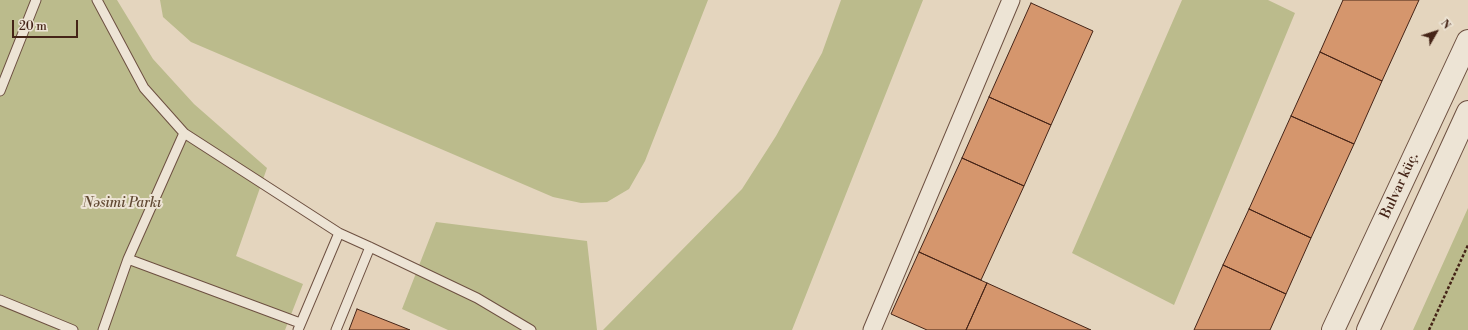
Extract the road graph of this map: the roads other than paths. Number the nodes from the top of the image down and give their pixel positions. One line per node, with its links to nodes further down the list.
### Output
1 (36, 0): 5 (lane)
2 (97, 0): 7 (lane)
3 (1011, 0): 17 (street)
4 (1468, 41): 18 (street, Bulvar küç.)
5 (0, 91)
6 (1468, 112): 19 (street)
7 (184, 133): 8 (lane); 10 (lane)
8 (339, 233): 9 (lane); 12 (lane)
9 (370, 247): 15 (lane); 16 (lane)
10 (128, 259): 12 (lane); 14 (lane)
11 (0, 300): 13 (lane)
12 (299, 327)
13 (73, 330)
14 (103, 330)
15 (336, 330)
16 (531, 330)
17 (872, 330)
18 (1333, 330)
19 (1368, 330)

